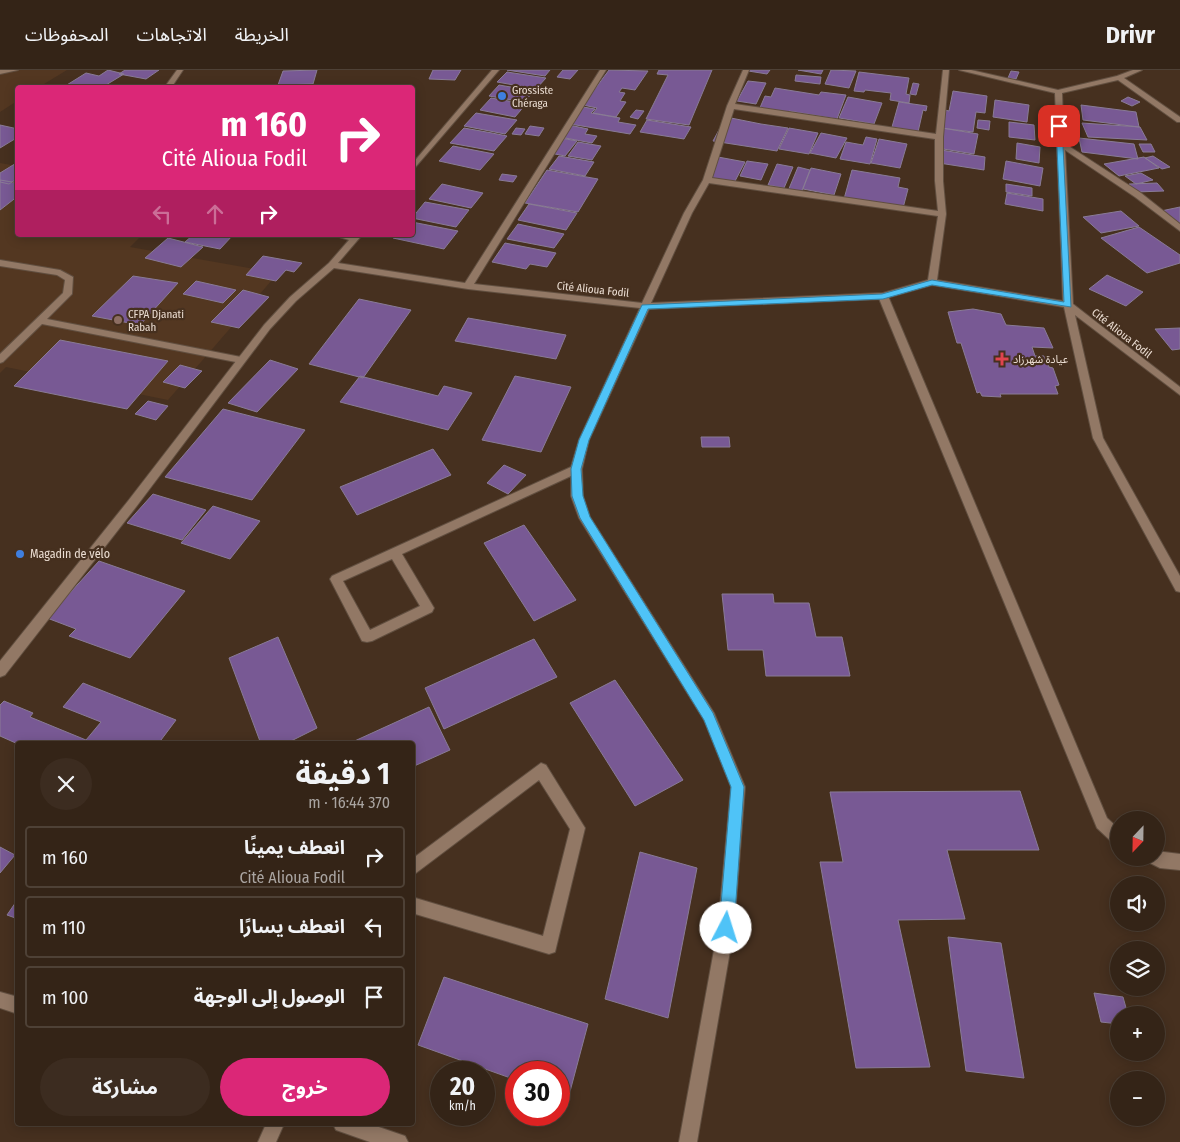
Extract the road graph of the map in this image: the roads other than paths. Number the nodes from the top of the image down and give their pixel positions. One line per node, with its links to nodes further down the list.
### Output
1 (15, 70): 9 (street)
2 (180, 70): 11 (street)
3 (496, 70): 17 (street)
4 (603, 70): 25 (street)
5 (746, 70): 13 (street)
6 (946, 70): 15 (street)
7 (962, 70): 12 (street)
8 (1139, 70): 10 (street)
9 (0, 72)
10 (1119, 78): 12 (street); 14 (street)
11 (169, 85)
12 (1058, 92): 16 (street)
13 (731, 106): 15 (street); 18 (street)
14 (1180, 120)
15 (939, 137): 19 (street)
16 (1059, 143): 20 (street); 27 (street)
17 (415, 165)
18 (707, 180): 19 (street); 28 (street)
19 (942, 214): 24 (street)
20 (1180, 228)
21 (357, 237): 23 (street)
22 (0, 263): 29 (street)
23 (332, 265): 25 (street, Cité Alioua Fodil); 31 (street)
24 (932, 282): 26 (street, Cité Alioua Fodil); 27 (street, Cité Alioua Fodil)
25 (468, 286): 28 (street, Cité Alioua Fodil)
26 (883, 296): 28 (street, Cité Alioua Fodil); 37 (street)
27 (1068, 305): 32 (street, Cité Alioua Fodil); 35 (street)
28 (645, 306): 33 (street)
29 (40, 321): 30 (street); 31 (street)
30 (0, 360)
31 (241, 360): 36 (street)
32 (1180, 392)
33 (576, 469): 34 (street); 48 (street)
34 (395, 554): 34 (street)
35 (1180, 587)
36 (0, 671)
37 (1110, 830)
38 (1165, 860): 39 (street)
39 (1180, 862)
40 (415, 868): 41 (street)
41 (415, 906)
42 (0, 1000): 43 (street)
43 (15, 1005)
44 (274, 1126): 46 (street)
45 (348, 1126): 47 (street)
46 (267, 1142)
47 (398, 1142)
48 (688, 1142)

